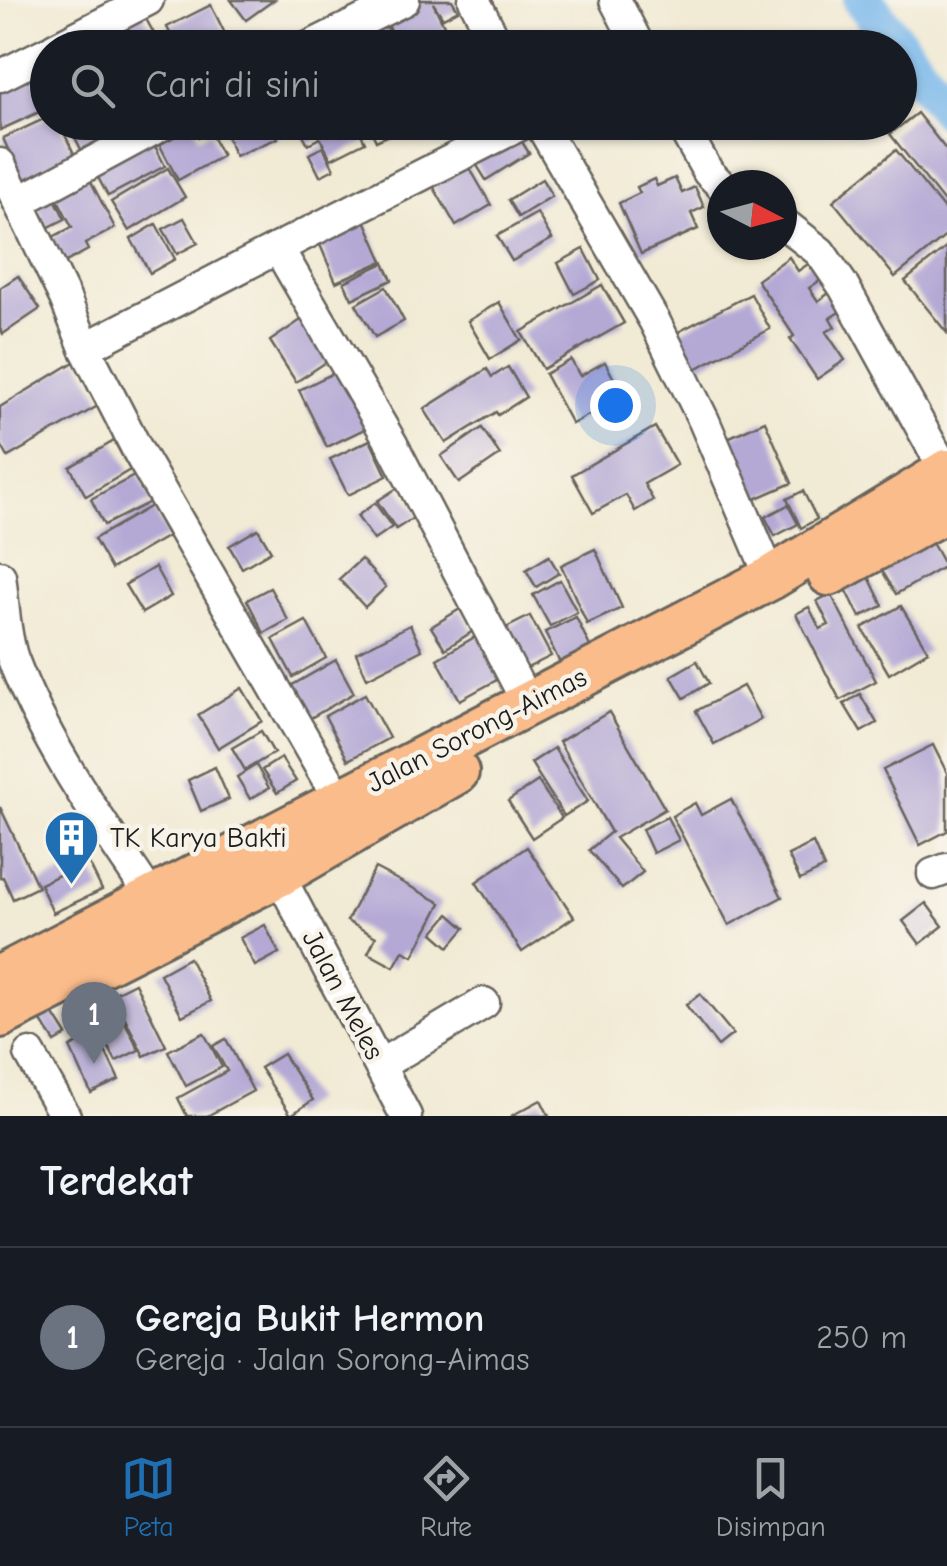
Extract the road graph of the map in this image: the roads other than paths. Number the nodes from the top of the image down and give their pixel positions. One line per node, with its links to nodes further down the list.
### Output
1 (148, 0): 5 (street)
2 (404, 0): 6 (street)
3 (474, 0): 7 (street)
4 (616, 0): 8 (street)
5 (90, 30)
6 (343, 30)
7 (490, 30)
8 (631, 30)
9 (30, 61): 10 (street)
10 (0, 76)
11 (133, 140): 17 (street)
12 (491, 140): 19 (street)
13 (549, 140): 24 (street)
14 (690, 140): 16 (street)
15 (0, 164): 17 (street)
16 (707, 170)
17 (19, 202): 20 (street)
18 (797, 234): 21 (street)
19 (278, 248): 20 (street); 25 (street)
20 (84, 348): 26 (street)
21 (947, 472): 24 (highway, Jalan Sorong-Aimas)
22 (947, 510): 27 (highway, Jalan Sorong-Aimas)
23 (0, 576): 28 (street)
24 (771, 578): 25 (highway, Jalan Sorong-Aimas)
25 (528, 704): 26 (highway, Jalan Sorong-Aimas)
26 (340, 800): 28 (highway, Jalan Sorong-Aimas)
27 (279, 875): 31 (highway, Jalan Sorong-Aimas); 33 (street, Jalan Meles)
28 (151, 897): 29 (highway, Jalan Sorong-Aimas)
29 (0, 977)
30 (484, 1004): 33 (street)
31 (0, 1016)
32 (30, 1054): 34 (street)
33 (380, 1065): 35 (street, Jalan Meles)
34 (64, 1116)
35 (406, 1116)

